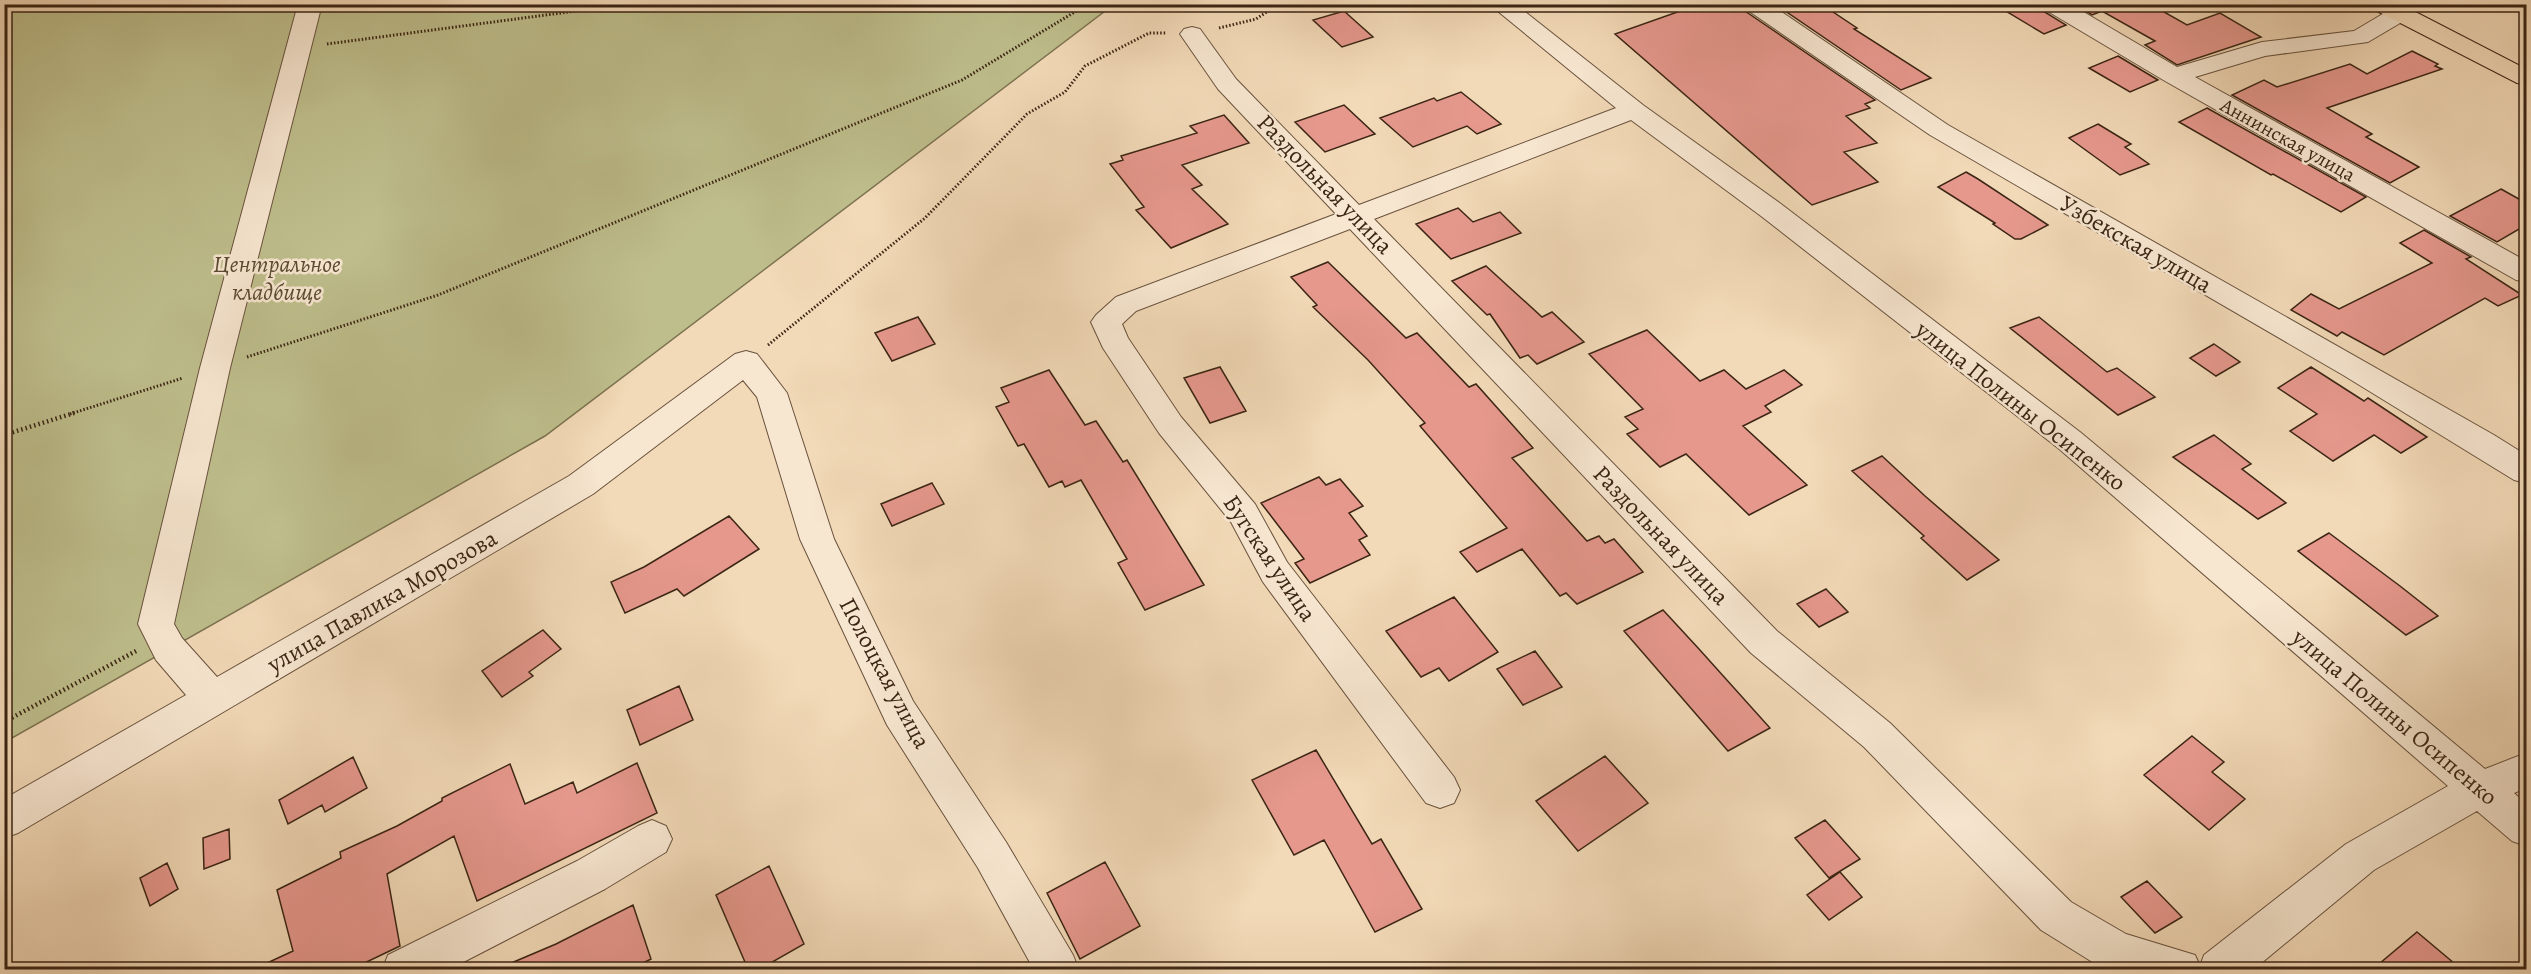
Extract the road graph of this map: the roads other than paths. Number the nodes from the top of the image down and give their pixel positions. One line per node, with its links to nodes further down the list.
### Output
1 (310, 4): 14 (street)
2 (1500, 4): 9 (street, улица Полины Осипенко)
3 (1754, 4): 13 (street, Узбекская улица)
4 (2052, 4): 7 (street, Аннинская улица)
5 (2390, 9): 7 (street); 8 (main road)
6 (1192, 34): 10 (street, Раздольная улица)
7 (2174, 76): 11 (street, Аннинская улица)
8 (2526, 78)
9 (1634, 110): 10 (street); 16 (street, улица Полины Осипенко)
10 (1357, 216): 17 (street, Бугская улица); 23 (street, Раздольная улица)
11 (2526, 273)
12 (746, 362): 14 (street, улица Павлика Морозова); 22 (street, Полоцкая улица)
13 (2526, 471)
14 (213, 699): 18 (street, улица Павлика Морозова)
15 (2526, 770): 16 (street)
16 (2479, 789): 19 (street, улица Полины Осипенко); 24 (street)
17 (1440, 790)
18 (4, 820)
19 (2526, 828)
20 (652, 839): 21 (street)
21 (403, 969)
22 (1058, 969)
23 (2180, 969)
24 (2219, 969)

